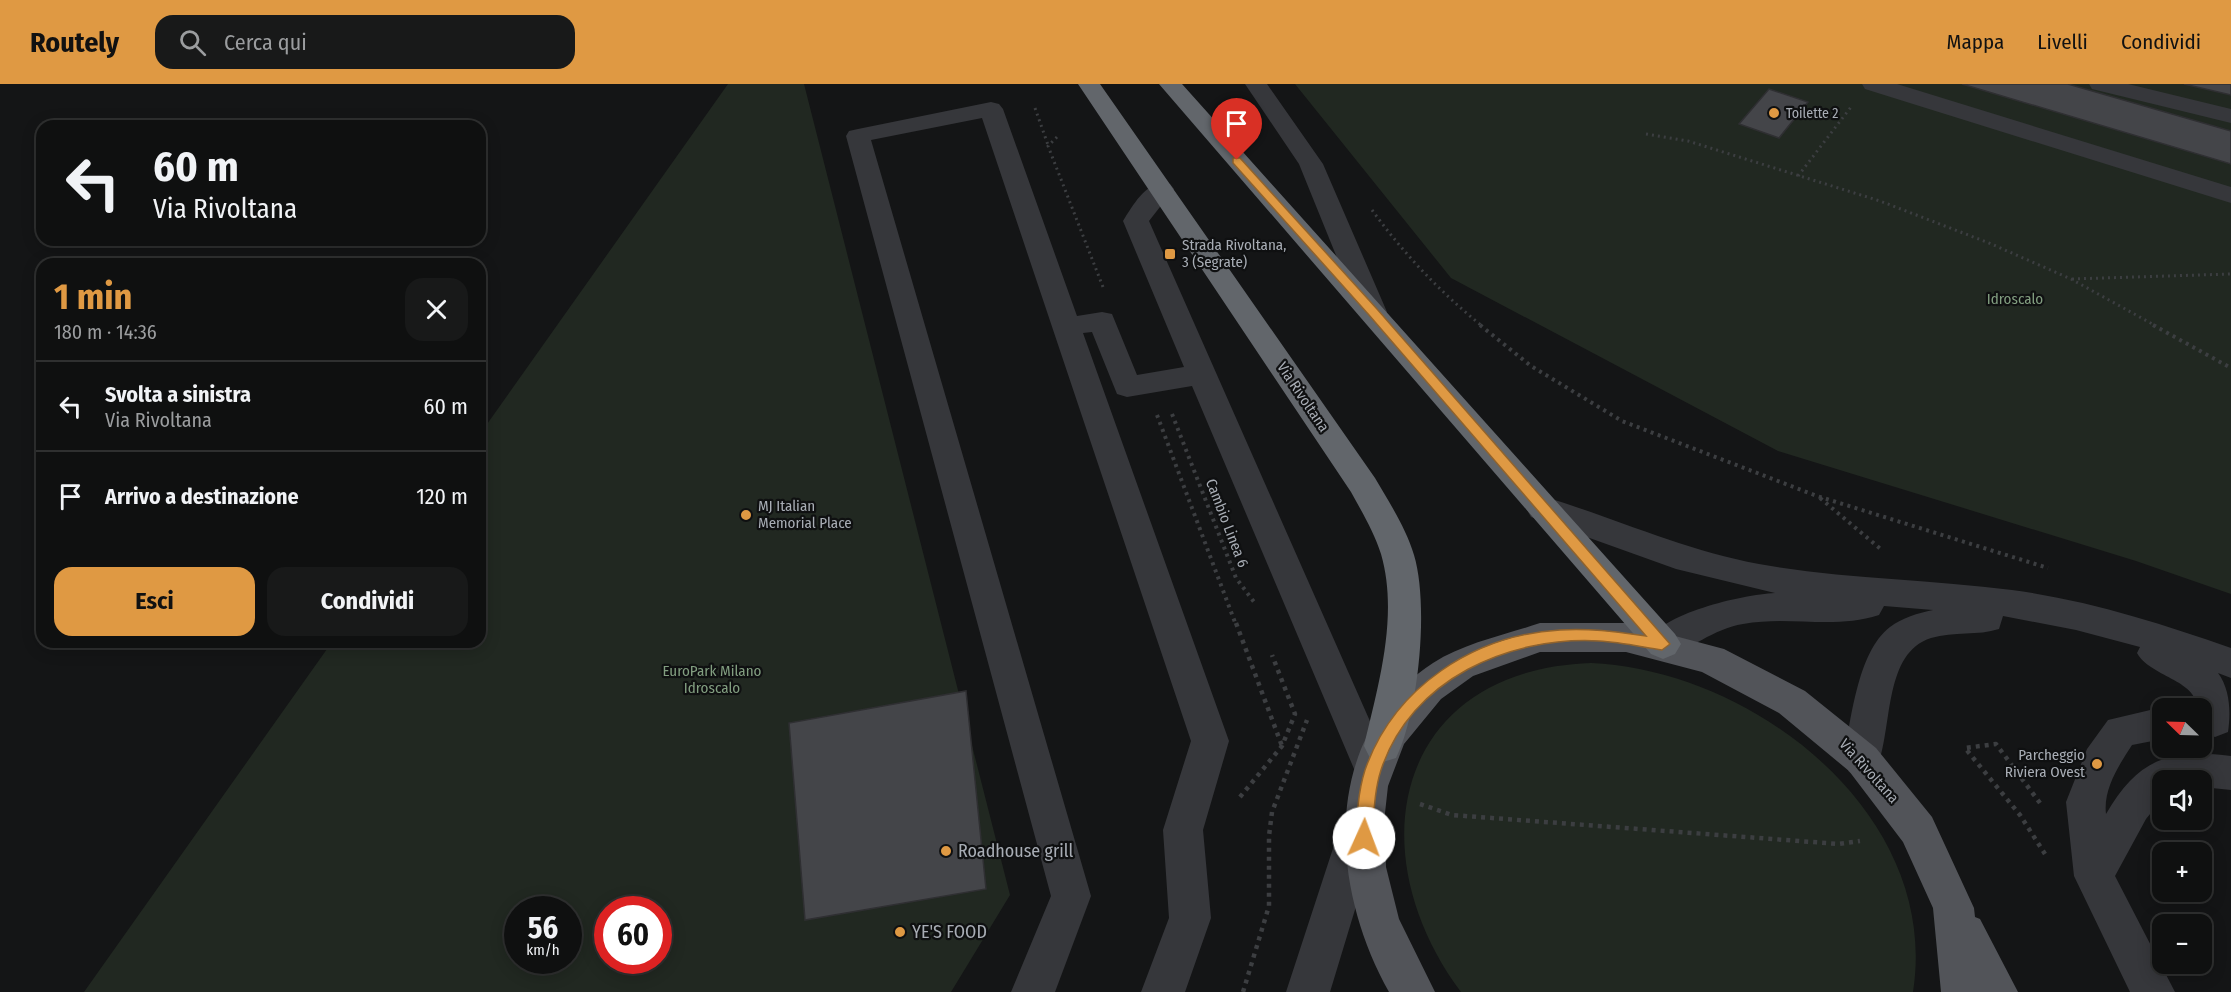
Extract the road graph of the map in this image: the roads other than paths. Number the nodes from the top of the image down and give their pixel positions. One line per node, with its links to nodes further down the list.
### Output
1 (1089, 84): 7 (highway, Via Rivoltana)
2 (1170, 84): 9 (highway)
3 (1256, 84): 9 (street)
4 (1874, 84): 8 (street)
5 (2100, 84): 6 (street)
6 (2231, 116)
7 (1161, 189): 11 (street); 18 (highway, Via Rivoltana)
8 (2231, 195)
9 (1373, 312): 12 (highway)
10 (1066, 327): 11 (street); 24 (street); 25 (street)
11 (1202, 374): 18 (street)
12 (1542, 508): 13 (street); 14 (highway)
13 (1890, 594): 14 (street); 15 (street)
14 (1662, 644): 18 (main road, Via Rivoltana); 19 (main road, Via Rivoltana)
15 (2231, 663)
16 (2216, 721): 19 (street)
17 (2152, 725): 22 (street)
18 (1378, 759): 21 (main road, Via Rivoltana)
19 (1862, 760): 23 (main road, Via Rivoltana)
20 (2231, 773): 22 (street)
21 (1364, 816): 26 (street, Via Rivoltana); 27 (main road, Via Rivoltana)
22 (2094, 876): 30 (street)
23 (1952, 908): 28 (main road, Via Rivoltana); 29 (main road)
24 (1033, 992)
25 (1163, 992)
26 (1308, 992)
27 (1413, 992)
28 (1963, 992)
29 (1996, 992)
30 (2153, 992)

